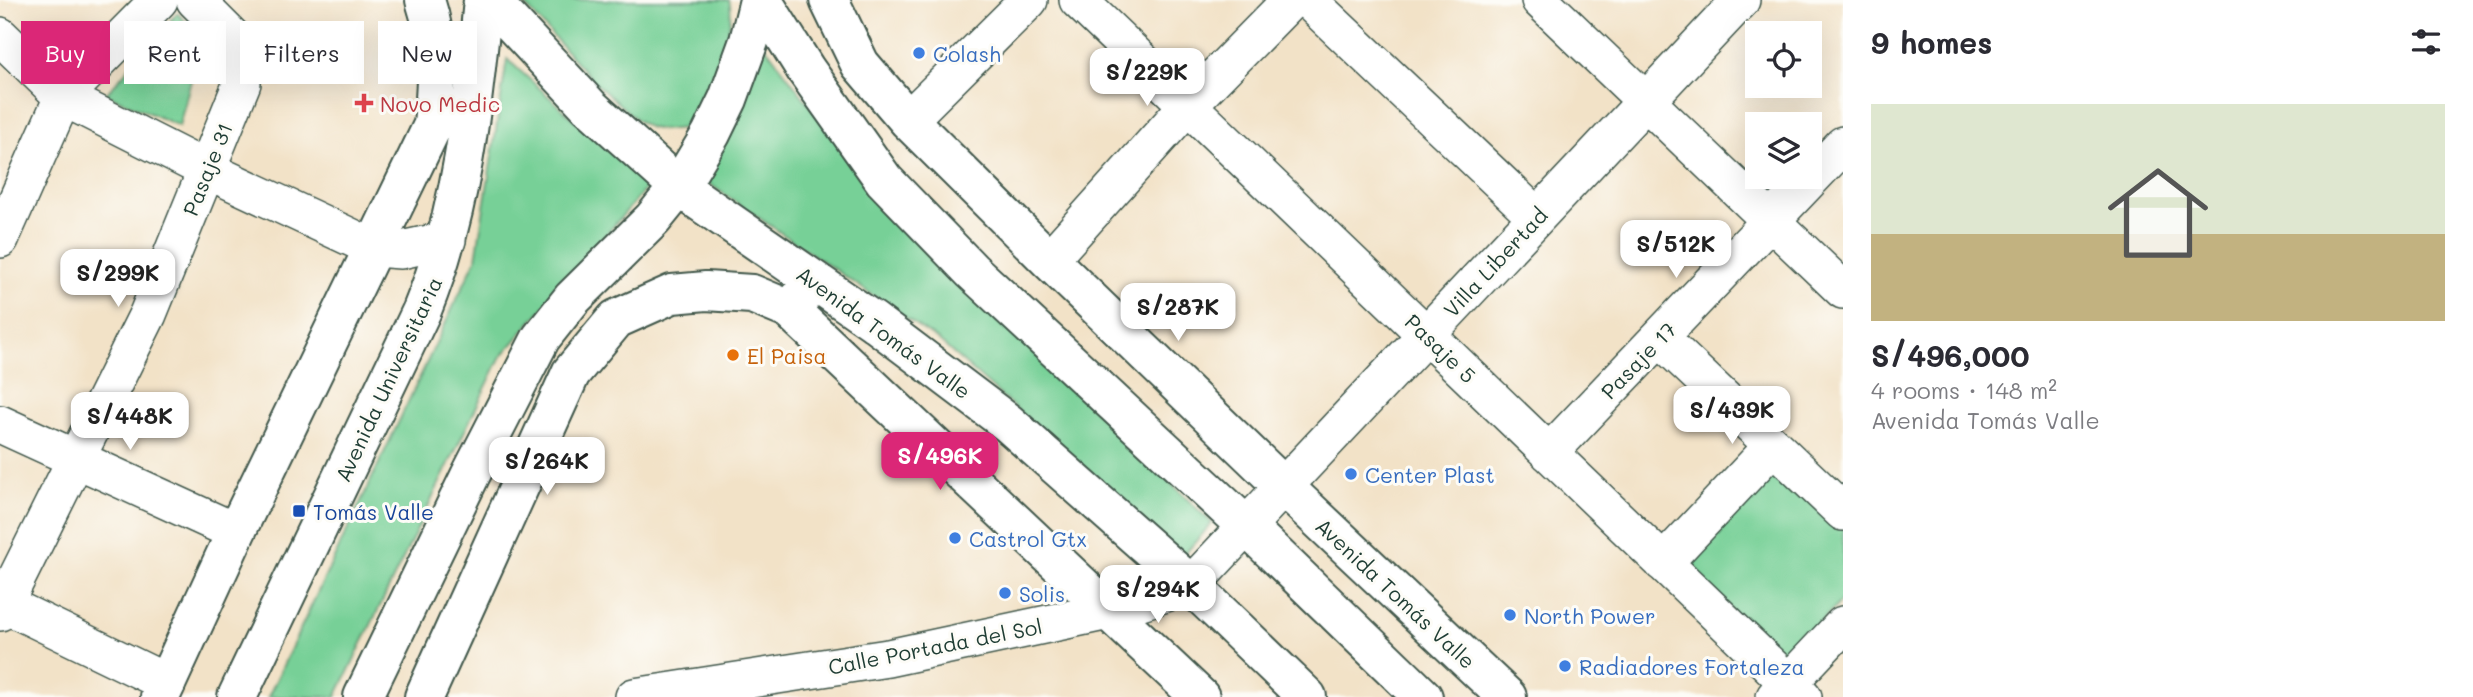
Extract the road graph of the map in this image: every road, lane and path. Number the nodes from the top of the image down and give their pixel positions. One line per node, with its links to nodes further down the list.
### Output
1 (159, 0): 15 (street)
2 (195, 0): 20 (street, Pasaje 31)
3 (425, 0): 26 (main road)
4 (483, 0): 25 (main road, Avenida Universitaria)
5 (490, 0): 21 (main road, Avenida Tomás Valle)
6 (760, 0): 21 (main road); 39 (main road)
7 (829, 0): 18 (main road, Avenida Tomás Valle)
8 (1028, 0): 18 (street)
9 (1078, 0): 17 (street, Pasaje 5)
10 (1291, 0): 17 (street)
11 (1308, 0): 22 (street)
12 (1540, 0): 16 (street)
13 (1741, 0): 16 (street, Villa Libertad)
14 (0, 36): 15 (street)
15 (63, 97): 20 (street); 24 (street)
16 (1644, 101): 22 (street, Villa Libertad); 23 (street)
17 (1189, 104): 27 (street); 31 (street, Pasaje 5)
18 (908, 120): 27 (main road, Avenida Tomás Valle)
19 (1843, 145): 23 (street, Pasaje 17)
20 (207, 170): 26 (street); 36 (street, Pasaje 31)
21 (679, 187): 28 (main road, Avenida Tomás Valle); 49 (main road)
22 (1537, 217): 31 (street, Villa Libertad)
23 (1772, 220): 29 (street); 32 (street, Pasaje 17)
24 (0, 239)
25 (447, 240): 26 (street); 48 (main road, Avenida Universitaria)
26 (374, 248): 40 (main road)
27 (1049, 260): 37 (main road, Avenida Tomás Valle)
28 (814, 281): 30 (main road); 42 (main road, Avenida Tomás Valle)
29 (1843, 290)
30 (790, 310): 44 (main road, Avenida Tomás Valle); 50 (main road, Avenida Tomás Valle)
31 (1426, 334): 35 (street, Pasaje 5); 37 (street, Villa Libertad)
32 (1660, 338): 34 (street); 35 (street, Pasaje 17)
33 (0, 424): 36 (street)
34 (1773, 446): 38 (street); 41 (street)
35 (1549, 453): 41 (street, Pasaje 5)
36 (76, 459): 40 (street); 43 (street, Pasaje 31)
37 (1283, 486): 39 (street, Villa Libertad); 55 (main road, Avenida Tomás Valle)
38 (1843, 512)
39 (1246, 526): 42 (street, Villa Libertad); 54 (main road)
40 (236, 532): 46 (main road)
41 (1663, 563): 47 (street, Pasaje 5)
42 (1191, 585): 44 (street, Calle Portada del Sol); 53 (main road, Avenida Tomás Valle)
43 (1, 606): 46 (street)
44 (1109, 611): 51 (street, Calle Portada del Sol); 52 (main road, Avenida Tomás Valle)
45 (1843, 625): 47 (street)
46 (164, 690)
47 (1789, 692)
48 (237, 697)
49 (363, 697)
50 (424, 697)
51 (634, 697)
52 (1200, 697)
53 (1307, 697)
54 (1423, 697)
55 (1507, 697)

